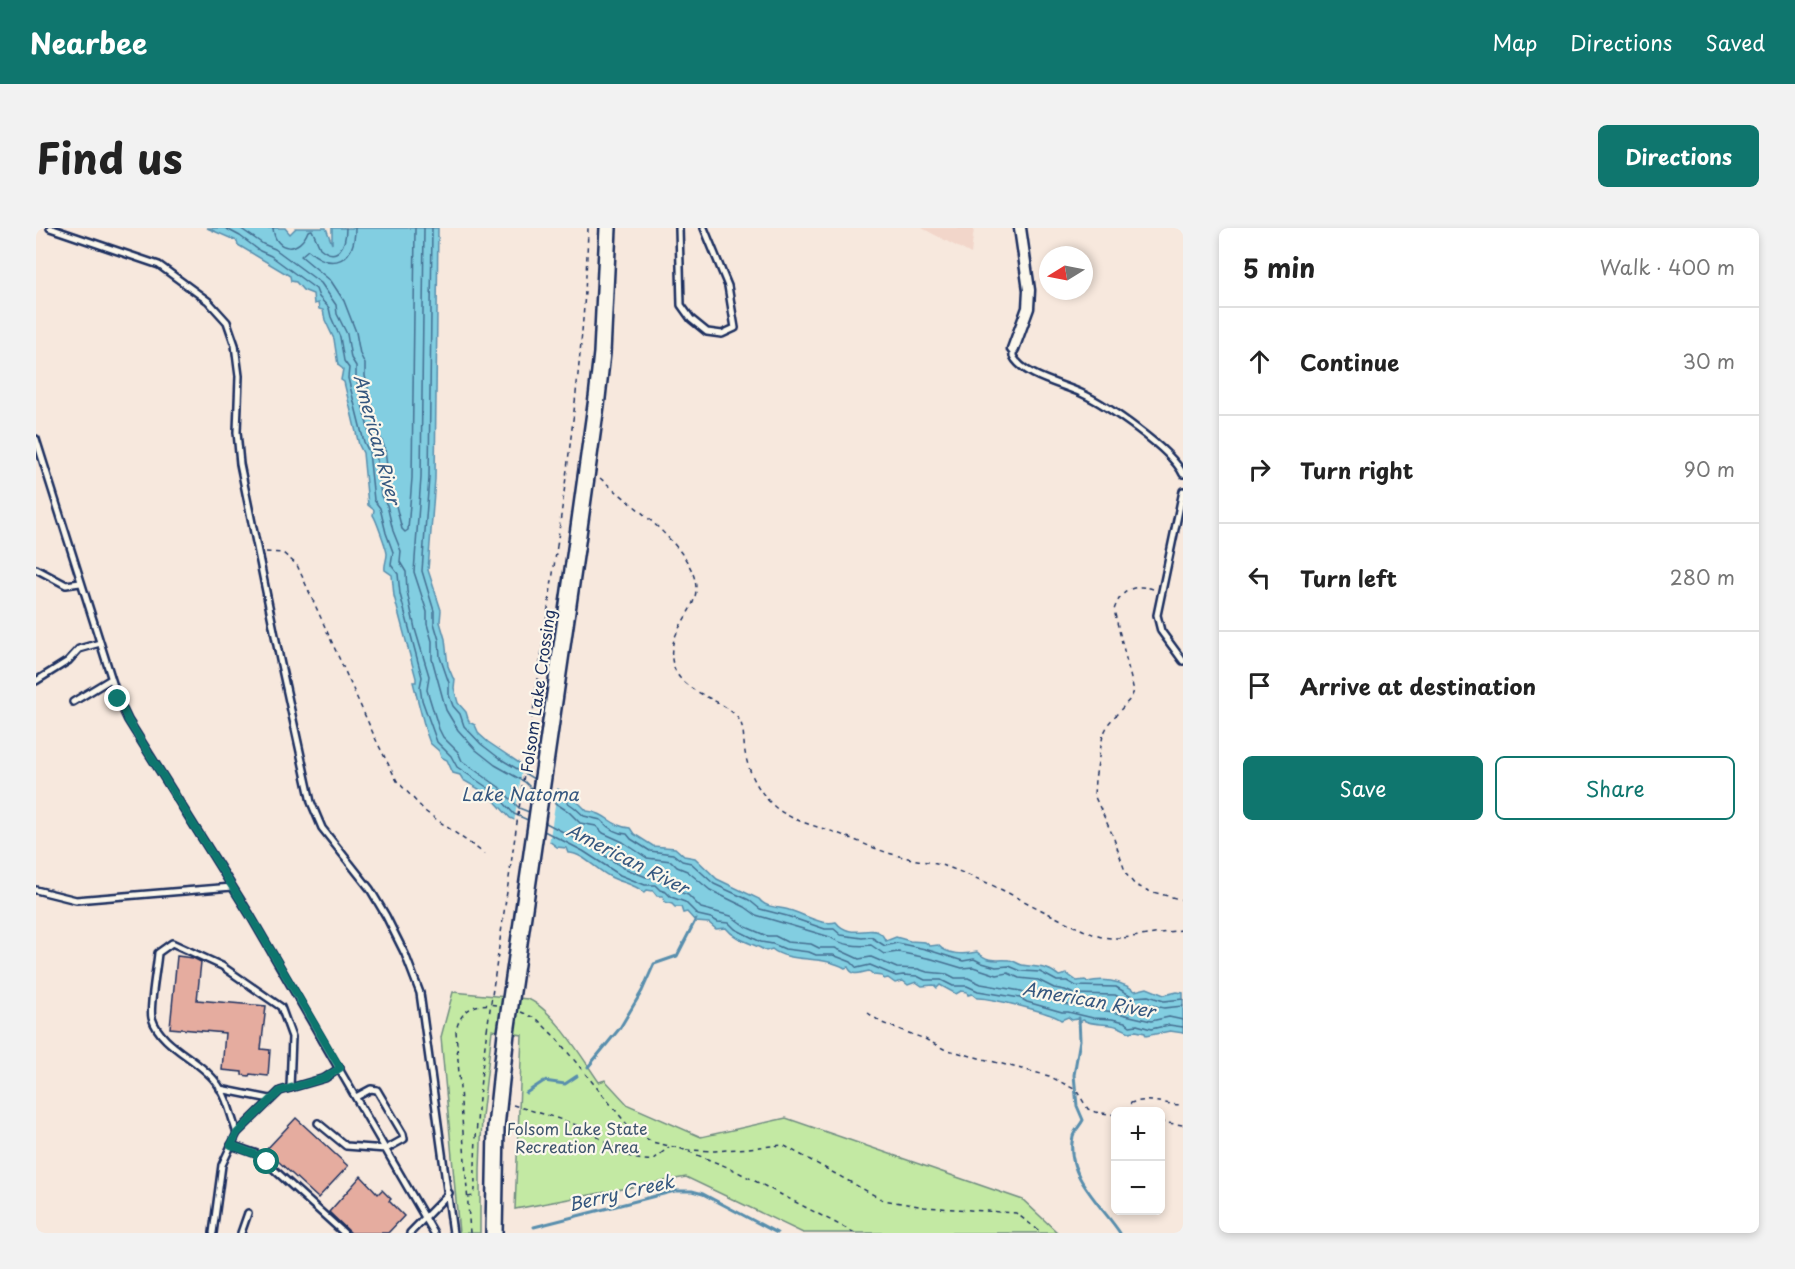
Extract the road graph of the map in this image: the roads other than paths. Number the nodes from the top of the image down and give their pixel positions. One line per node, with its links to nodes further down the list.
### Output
1 (50, 228): 28 (lane)
2 (608, 228): 31 (main road, Folsom Lake Crossing, bridge)
3 (679, 228): 4 (lane)
4 (704, 228)
5 (1020, 228): 6 (street)
6 (1013, 349): 8 (lane)
7 (36, 439): 11 (lane)
8 (1183, 474)
9 (1183, 491): 13 (lane)
10 (36, 569): 11 (lane)
11 (80, 583): 12 (lane)
12 (100, 643): 14 (lane); 15 (lane)
13 (1183, 661)
14 (111, 679): 16 (lane); 17 (lane)
15 (36, 681)
16 (73, 702)
17 (232, 887): 18 (lane); 19 (lane)
18 (36, 890)
19 (340, 1068): 20 (lane); 22 (lane)
20 (290, 1088): 21 (lane); 23 (lane)
21 (220, 1089): 23 (lane); 25 (lane)
22 (356, 1096): 27 (lane); 27 (lane)
23 (270, 1099): 25 (lane)
24 (318, 1123): 27 (lane)
25 (237, 1133): 26 (lane)
26 (231, 1145): 32 (lane); 34 (lane)
27 (386, 1149): 30 (lane)
28 (449, 1193): 30 (lane); 37 (lane)
29 (248, 1213): 33 (lane)
30 (425, 1218): 35 (lane); 36 (lane)
31 (495, 1232)
32 (213, 1233)
33 (241, 1233)
34 (344, 1233)
35 (410, 1233)
36 (434, 1233)
37 (453, 1233)

